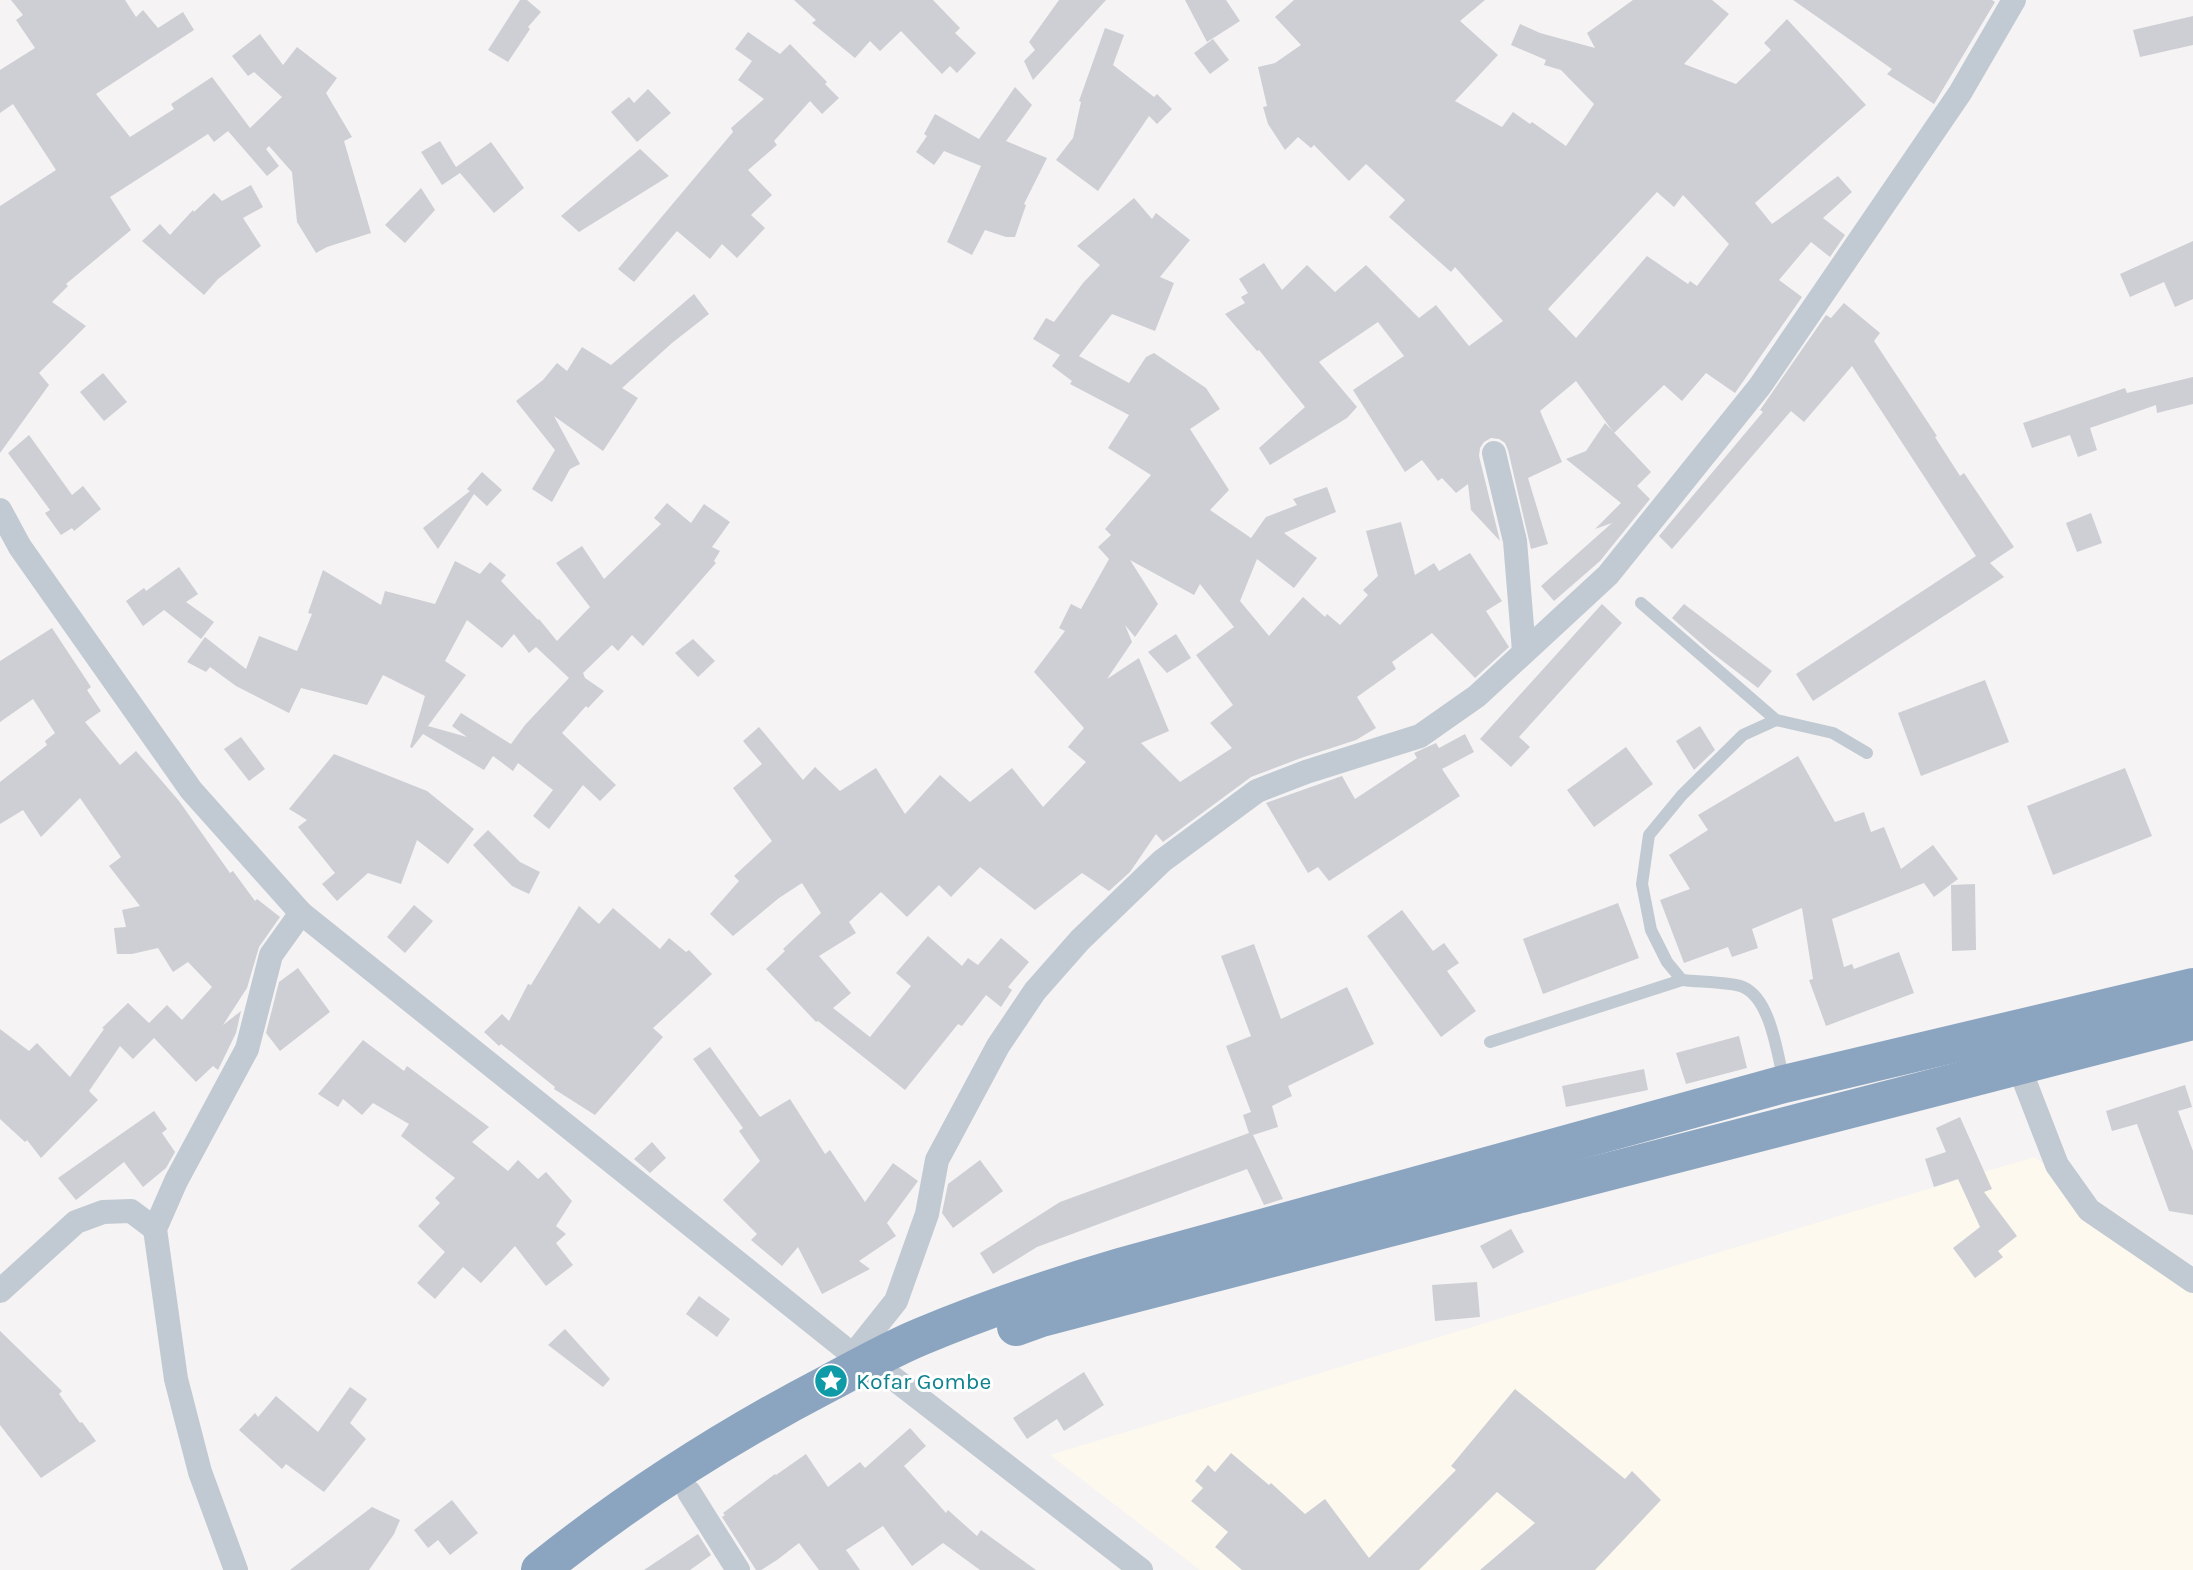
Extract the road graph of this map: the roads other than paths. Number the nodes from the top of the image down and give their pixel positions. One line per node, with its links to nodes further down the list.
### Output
1 (2014, 0): 6 (street)
2 (1494, 453): 6 (street)
3 (0, 510): 4 (street)
4 (10, 542): 9 (street)
5 (1641, 603): 7 (lane)
6 (1524, 652): 19 (street)
7 (1776, 720): 8 (lane); 10 (lane)
8 (1867, 753)
9 (301, 913): 16 (street); 19 (street)
10 (1682, 980): 13 (lane); 15 (lane)
11 (2193, 987): 15 (highway)
12 (2193, 1021): 14 (highway)
13 (1490, 1042)
14 (2019, 1067): 17 (street); 19 (highway)
15 (1784, 1084): 19 (highway)
16 (155, 1229): 18 (street); 21 (street)
17 (2193, 1281)
18 (0, 1291)
19 (869, 1367): 20 (highway); 22 (highway); 25 (street)
20 (689, 1492): 23 (highway); 24 (street)
21 (236, 1570)
22 (540, 1570)
23 (582, 1570)
24 (738, 1570)
25 (1141, 1570)

